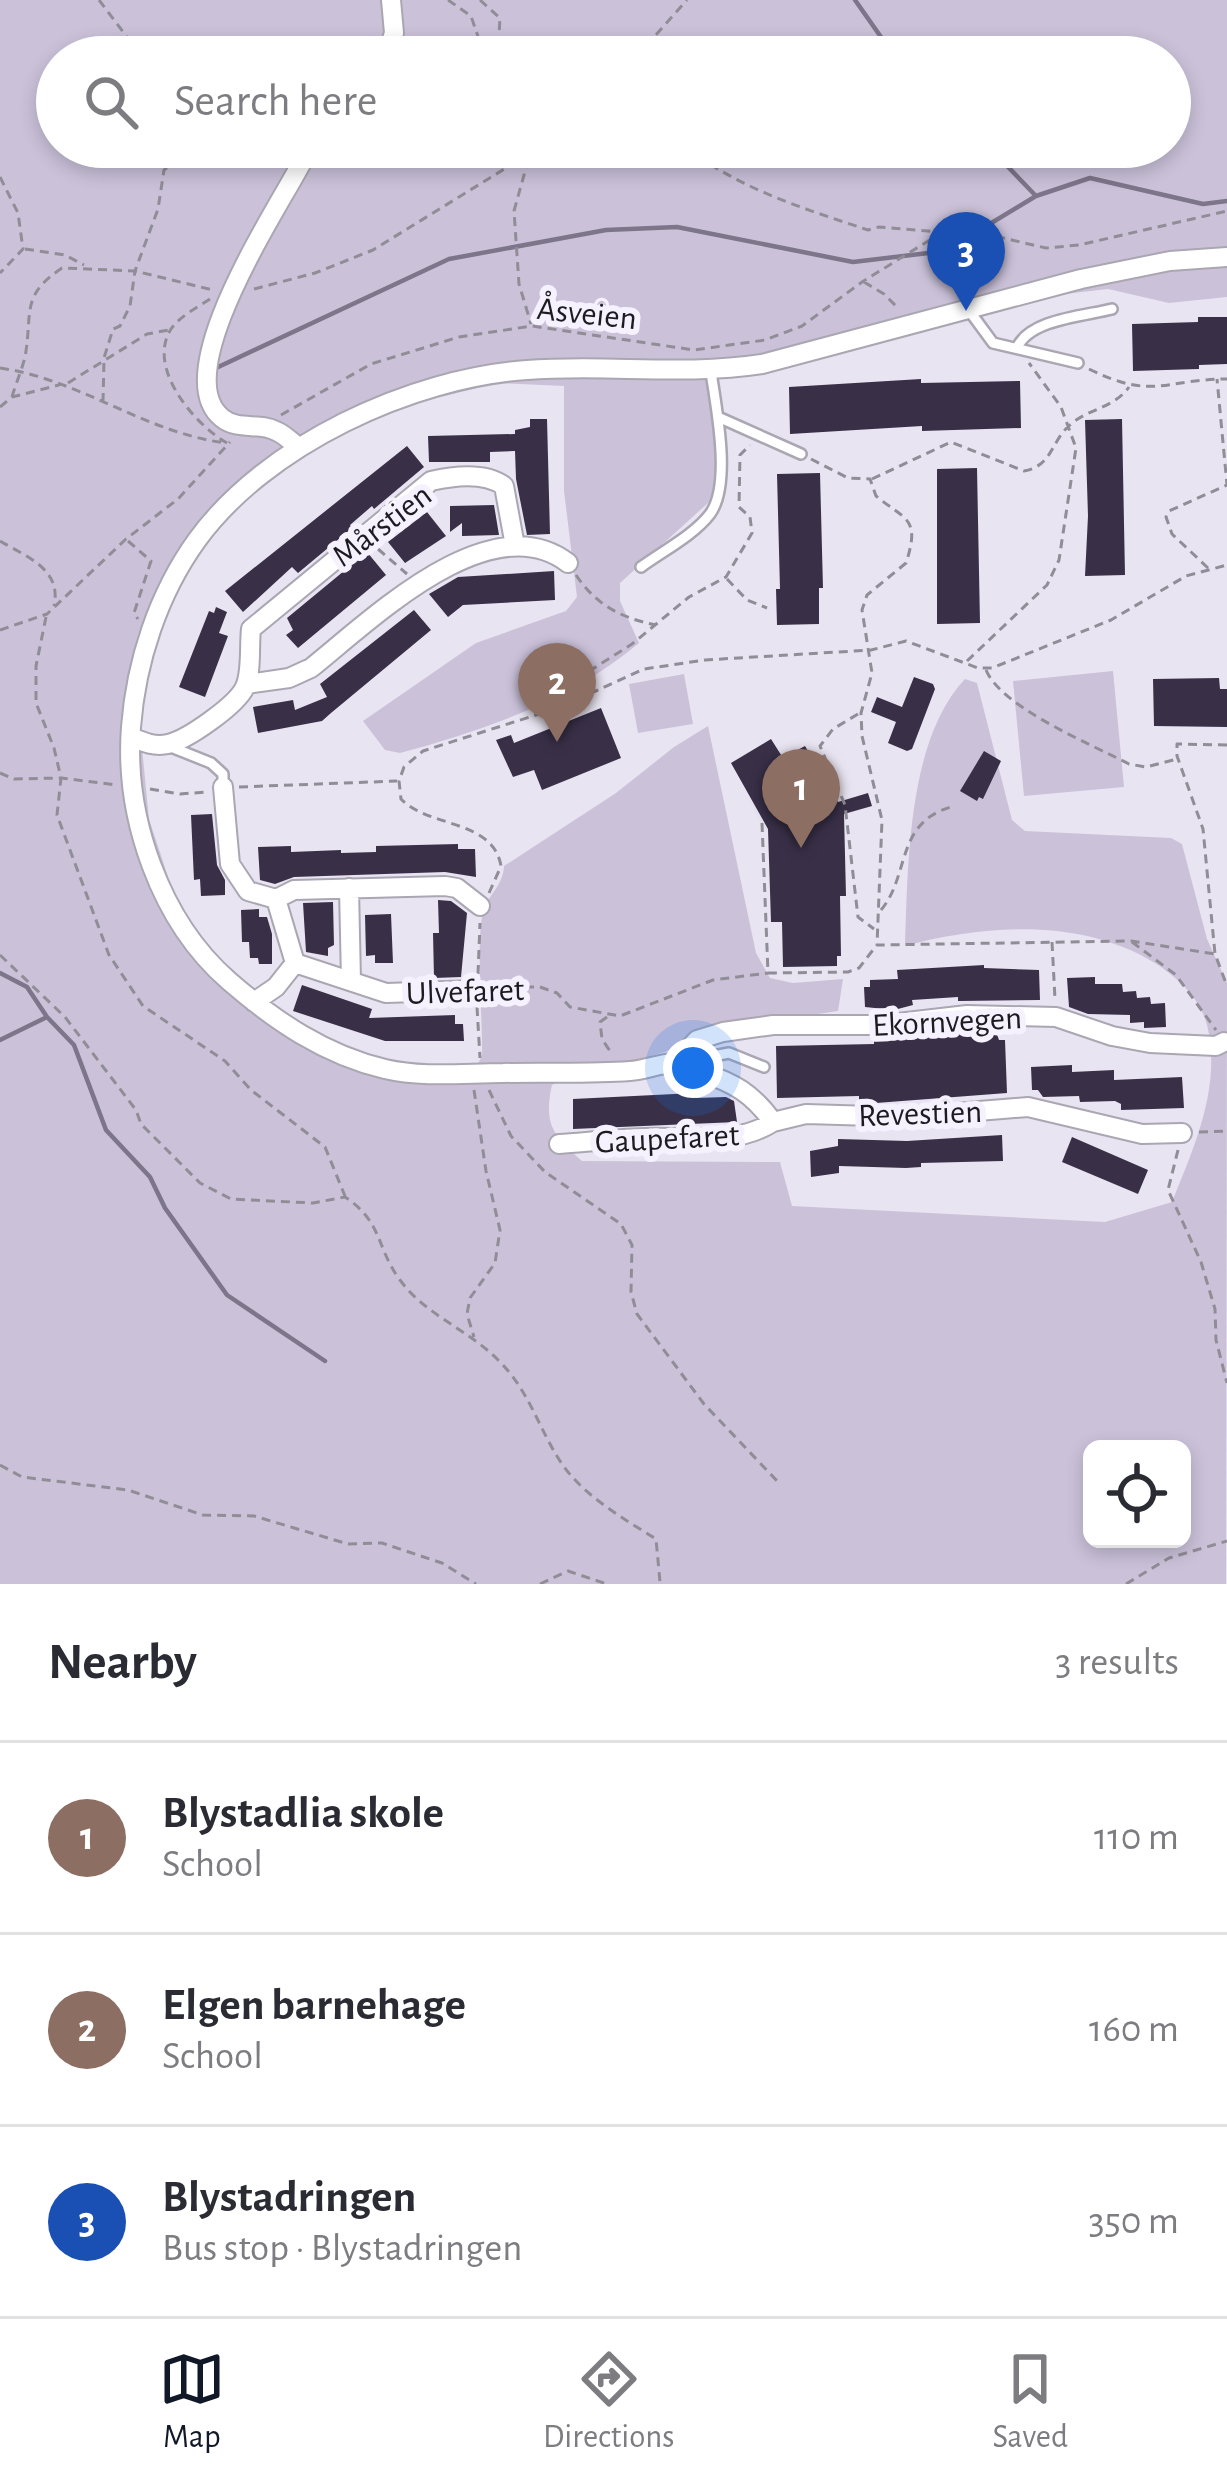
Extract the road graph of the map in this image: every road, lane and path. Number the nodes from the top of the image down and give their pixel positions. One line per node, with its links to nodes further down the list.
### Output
1 (99, 0): 6 (path)
2 (391, 0): 7 (street)
3 (448, 0): 8 (path)
4 (480, 0): 9 (path)
5 (687, 0): 10 (path)
6 (126, 36)
7 (393, 36)
8 (478, 36)
9 (498, 36)
10 (655, 36)
11 (167, 168): 22 (path)
12 (299, 168): 25 (street)
13 (511, 168): 25 (path)
14 (526, 168): 29 (path)
15 (715, 168): 18 (path)
16 (0, 178): 19 (path)
17 (1227, 211): 18 (path)
18 (941, 233): 24 (path, Åsveien)
19 (23, 249): 21 (path); 23 (path)
20 (1227, 257): 26 (street)
21 (86, 266): 22 (path); 35 (path)
22 (135, 271): 25 (path); 32 (path)
23 (0, 273)
24 (862, 282): 28 (path); 29 (path, Åsveien)
25 (227, 293): 46 (street)
26 (968, 309): 28 (street); 31 (lane)
27 (1112, 309): 31 (lane)
28 (912, 323): 36 (street)
29 (532, 326): 46 (path, Åsveien)
30 (171, 329): 32 (path)
31 (1017, 348): 33 (lane); 45 (path)
32 (104, 358): 39 (path); 42 (path)
33 (1078, 364): 40 (path)
34 (0, 368): 35 (path)
35 (20, 371): 39 (path); 41 (path)
36 (711, 372): 44 (lane); 49 (street)
37 (1217, 379): 38 (path); 40 (path); 52 (path)
38 (1227, 379)
39 (64, 384): 41 (path); 42 (path)
40 (1129, 387): 45 (path)
41 (12, 397): 43 (path)
42 (103, 402): 48 (path)
43 (0, 407)
44 (718, 417): 47 (lane); 59 (lane)
45 (1070, 424): 51 (path); 70 (path)
46 (256, 425): 48 (path, Åsveien); 49 (street)
47 (770, 438): 50 (lane); 61 (path)
48 (227, 443): 54 (path, Åsveien)
49 (299, 448): 68 (street)
50 (800, 454): 51 (path)
51 (870, 479): 69 (path)
52 (1227, 485): 60 (path)
53 (363, 536): 56 (street, Mårstien); 62 (path); 72 (street, Mårstien)
54 (126, 539): 63 (path, Åsveien); 68 (path)
55 (0, 541): 63 (path)
56 (514, 546): 57 (street); 62 (street, Mårstien)
57 (568, 563): 66 (path)
58 (1227, 565): 60 (path)
59 (641, 566)
60 (1208, 569): 71 (path)
61 (726, 577): 64 (path); 66 (path)
62 (418, 583): 72 (street, Mårstien)
63 (54, 607): 65 (path, Åsveien)
64 (767, 608)
65 (47, 614): 67 (path, Åsveien); 80 (path)
66 (656, 626): 73 (path)
67 (0, 630)
68 (149, 636): 75 (street)
69 (871, 650): 70 (path); 73 (path); 74 (path)
70 (965, 662): 71 (path)
71 (985, 668): 78 (path)
72 (247, 683): 76 (street)
73 (561, 707): 81 (path)
74 (861, 713): 89 (path); 90 (path)
75 (130, 737): 76 (street); 82 (street)
76 (166, 745): 83 (lane)
77 (1227, 745): 78 (path)
78 (1178, 759): 94 (path)
79 (0, 773): 80 (path)
80 (61, 778): 82 (path); 113 (path)
81 (399, 781): 83 (path); 88 (path)
82 (130, 787): 83 (path); 101 (street)
83 (223, 787): 87 (street)
84 (951, 807): 89 (path)
85 (762, 823): 97 (path)
86 (349, 888): 87 (street); 88 (street); 98 (street)
87 (276, 899): 96 (street)
88 (480, 905)
89 (880, 911): 90 (path)
90 (875, 931): 93 (path)
91 (1052, 940): 92 (path); 93 (path); 103 (path)
92 (1131, 941): 94 (path); 104 (path)
93 (877, 945): 97 (path)
94 (1215, 954): 99 (path)
95 (0, 955): 113 (path)
96 (295, 963): 98 (street, Ulvefaret); 101 (street)
97 (768, 974): 102 (path)
98 (351, 981): 100 (street, Ulvefaret)
99 (1227, 986)
100 (476, 990): 102 (path, Ulvefaret)
101 (254, 1002): 108 (street)
102 (609, 1016): 107 (path)
103 (1056, 1018): 104 (street, Ekornvegen); 105 (street, Ekornvegen)
104 (1224, 1042)
105 (676, 1063): 106 (lane); 107 (street); 109 (street)
106 (764, 1067)
107 (632, 1071): 108 (street)
108 (483, 1073): 114 (path); 117 (path)
109 (773, 1122): 111 (street, Revestien); 112 (street, Gaupefaret)
110 (1227, 1131): 111 (path)
111 (1182, 1133): 115 (path)
112 (559, 1144)
113 (345, 1197): 114 (path)
114 (474, 1337): 119 (path)
115 (1227, 1383)
116 (0, 1465): 120 (path)
117 (779, 1483)
118 (1227, 1541): 123 (path)
119 (660, 1583)
120 (476, 1584)
121 (540, 1584): 122 (path)
122 (607, 1584)
123 (1126, 1584)

